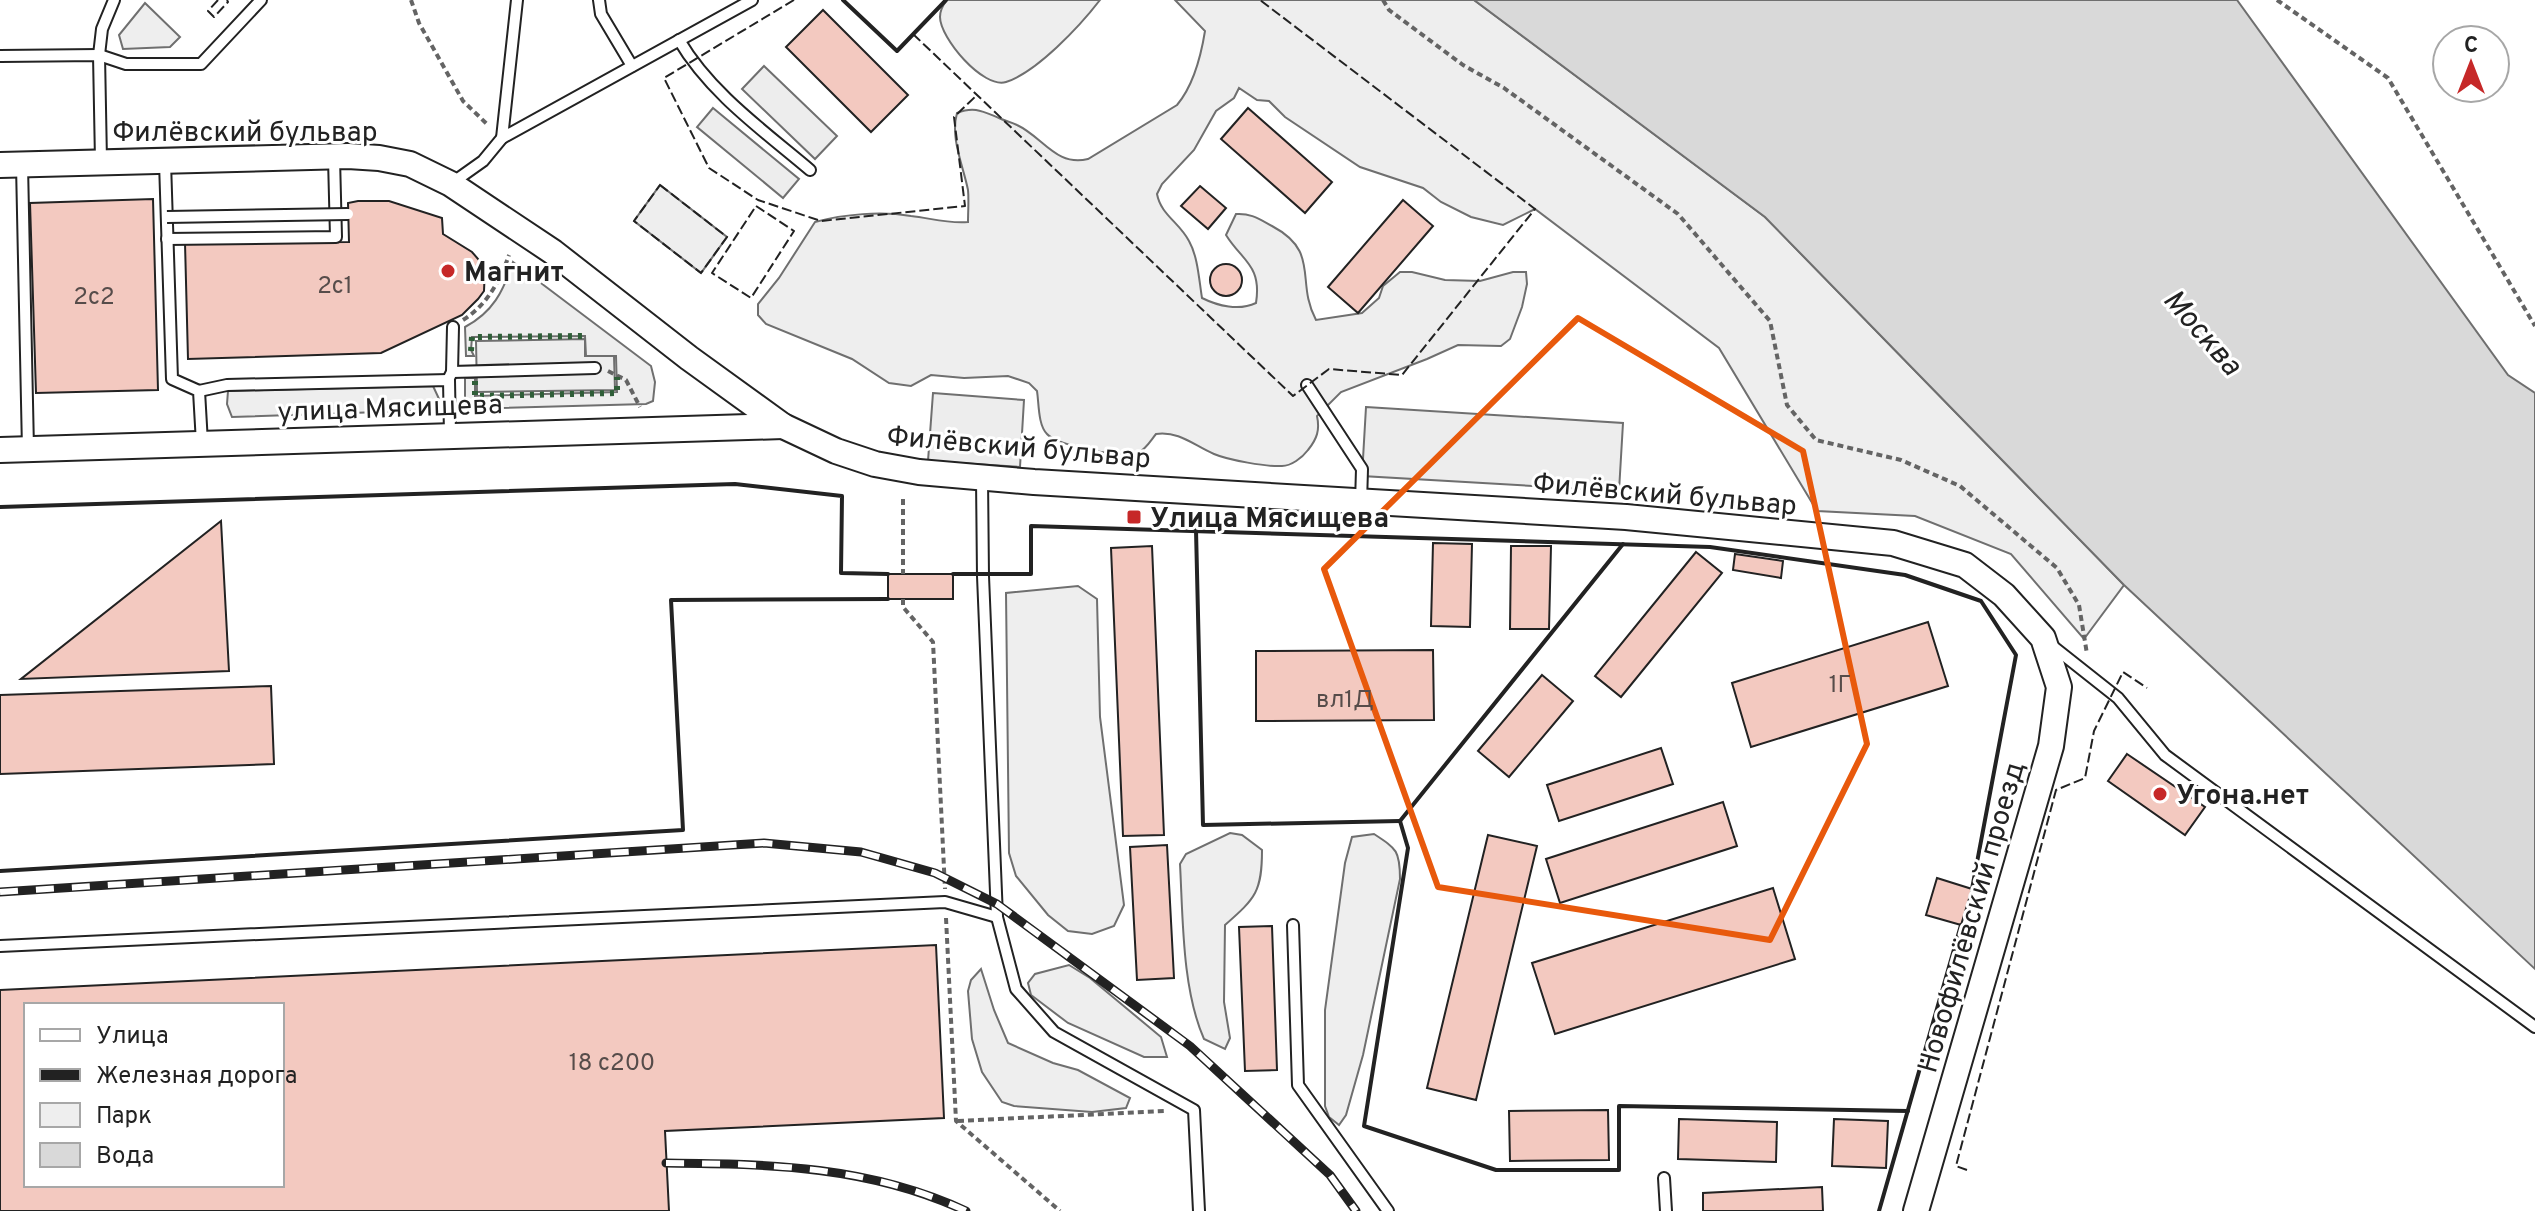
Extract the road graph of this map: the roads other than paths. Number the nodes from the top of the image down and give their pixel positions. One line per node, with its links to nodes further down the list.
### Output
1 (114, 0): 7 (lane)
2 (261, 0): 7 (lane)
3 (517, 0): 10 (lane)
4 (599, 0): 9 (lane)
5 (752, 0): 6 (lane)
6 (679, 40): 9 (lane); 15 (lane)
7 (99, 55): 8 (lane); 13 (lane)
8 (0, 56)
9 (632, 66): 10 (lane)
10 (502, 138): 16 (lane)
11 (334, 156): 12 (street, Филёвский бульвар); 16 (street, Филёвский бульвар); 19 (lane)
12 (165, 160): 13 (street, Филёвский бульвар); 18 (lane)
13 (101, 163): 14 (street, Филёвский бульвар)
14 (11, 165): 28 (lane)
15 (810, 170)
16 (451, 184): 25 (street, Филёвский бульвар)
17 (348, 214): 18 (lane, bridge)
18 (167, 217): 19 (lane)
19 (167, 239): 24 (lane)
20 (453, 327): 22 (lane)
21 (595, 368): 22 (lane)
22 (450, 376): 24 (lane); 26 (lane)
23 (1307, 385): 31 (lane)
24 (199, 391): 27 (lane)
25 (783, 426): 26 (street, улица Мясищева); 30 (street, Филёвский бульвар)
26 (450, 435): 27 (street, улица Мясищева)
27 (202, 443): 28 (street, улица Мясищева)
28 (28, 449): 29 (street, улица Мясищева)
29 (0, 450)
30 (982, 478): 31 (street, Филёвский бульвар); 33 (lane)
31 (1361, 503): 32 (street, Филёвский бульвар)
32 (2043, 638): 36 (lane); 41 (street, Новофилёвский проезд)
33 (997, 917): 35 (lane); 38 (lane)
34 (1293, 925): 39 (lane)
35 (0, 946)
36 (2535, 1027)
37 (1664, 1178): 40 (lane)
38 (1199, 1211)
39 (1388, 1211)
40 (1666, 1211)
41 (1916, 1211)

